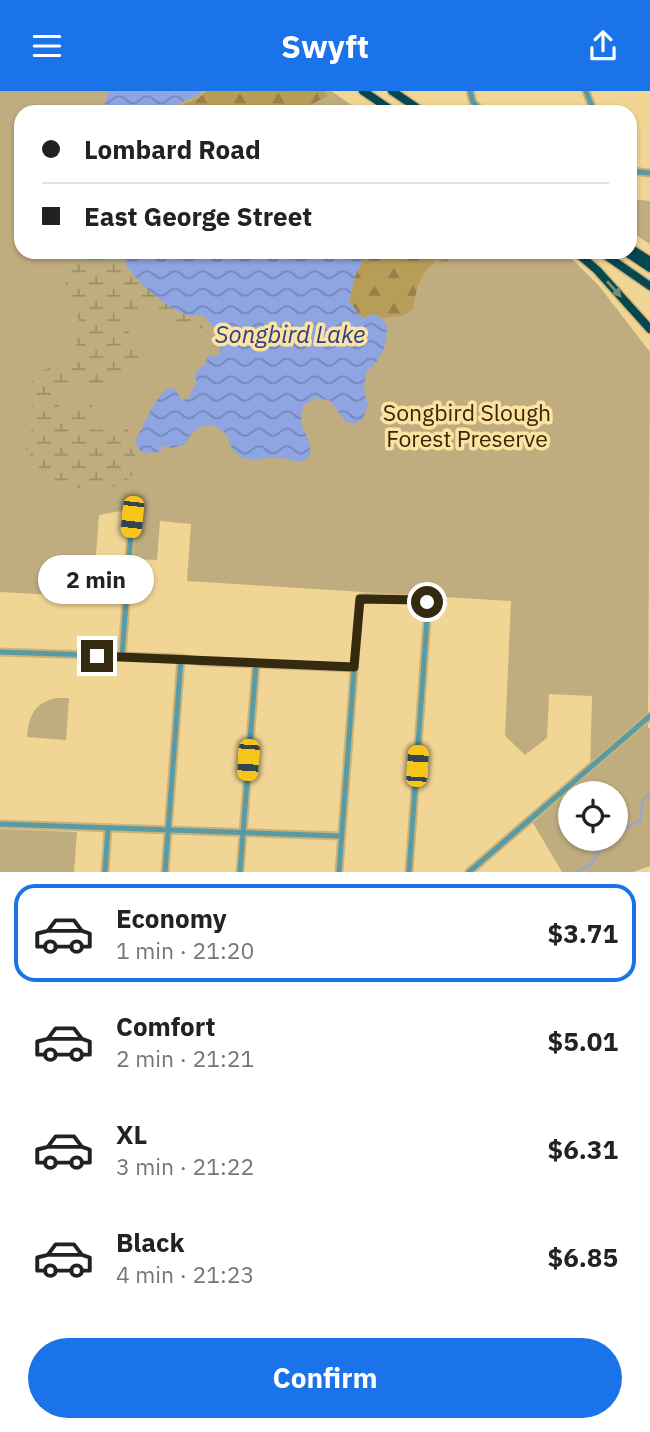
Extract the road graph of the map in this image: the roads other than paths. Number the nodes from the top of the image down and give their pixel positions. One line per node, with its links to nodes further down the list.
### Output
1 (363, 91): 3 (highway)
2 (392, 91): 4 (highway)
3 (384, 105)
4 (413, 105)
5 (584, 259): 8 (highway, one-way to 8)
6 (611, 259): 7 (highway)
7 (650, 286)
8 (650, 329)
9 (132, 517): 11 (street)
10 (0, 652): 11 (street)
11 (122, 657): 12 (street)
12 (181, 658): 13 (street); 18 (street)
13 (256, 664): 14 (street); 19 (street)
14 (354, 667): 20 (street); 25 (street)
15 (650, 716): 26 (street)
16 (0, 824): 17 (street)
17 (108, 828): 18 (street); 21 (street)
18 (168, 830): 19 (street); 22 (street)
19 (243, 833): 20 (street); 23 (street)
20 (341, 837): 24 (street)
21 (105, 872)
22 (165, 872)
23 (240, 872)
24 (339, 872)
25 (409, 872)
26 (469, 872)

